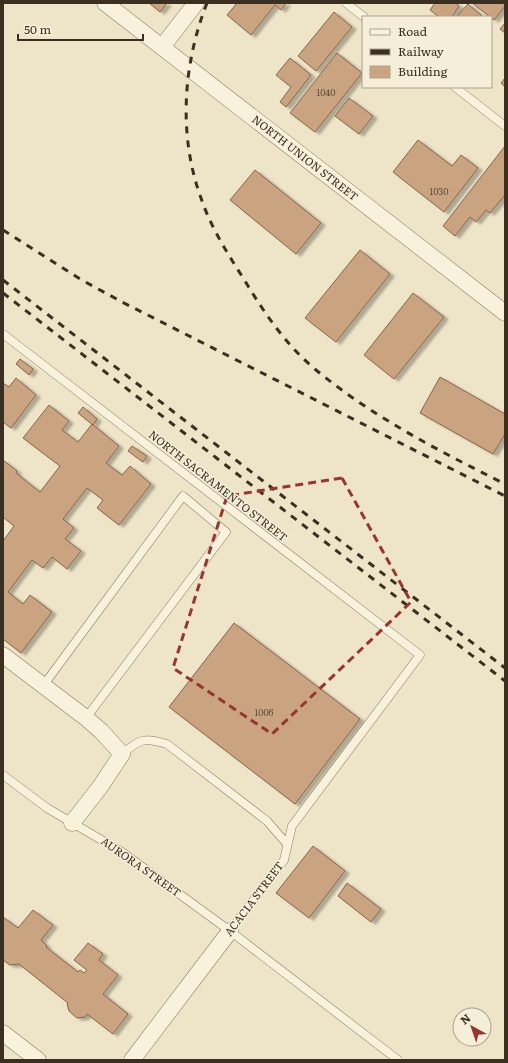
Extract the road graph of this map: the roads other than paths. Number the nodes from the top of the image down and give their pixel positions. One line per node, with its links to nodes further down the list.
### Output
1 (105, 3): 5 (street, NORTH UNION STREET)
2 (196, 3): 5 (street)
3 (346, 3): 4 (lane)
4 (363, 16)
5 (162, 47): 8 (street, NORTH UNION STREET)
6 (456, 88): 7 (lane)
7 (505, 126)
8 (505, 313)
9 (3, 334): 10 (lane, NORTH SACRAMENTO STREET)
10 (420, 655): 17 (lane, ACACIA STREET)
11 (3, 656): 12 (street)
12 (43, 686): 13 (street); 13 (lane)
13 (86, 718): 14 (street)
14 (122, 754): 16 (street); 17 (lane)
15 (3, 775): 16 (lane, AURORA STREET)
16 (72, 823): 18 (lane, AURORA STREET)
17 (287, 844): 18 (lane, ACACIA STREET)
18 (230, 931): 21 (street, ACACIA STREET); 22 (lane, AURORA STREET)
19 (3, 1033): 20 (street)
20 (38, 1060)
21 (132, 1060)
22 (398, 1060)

